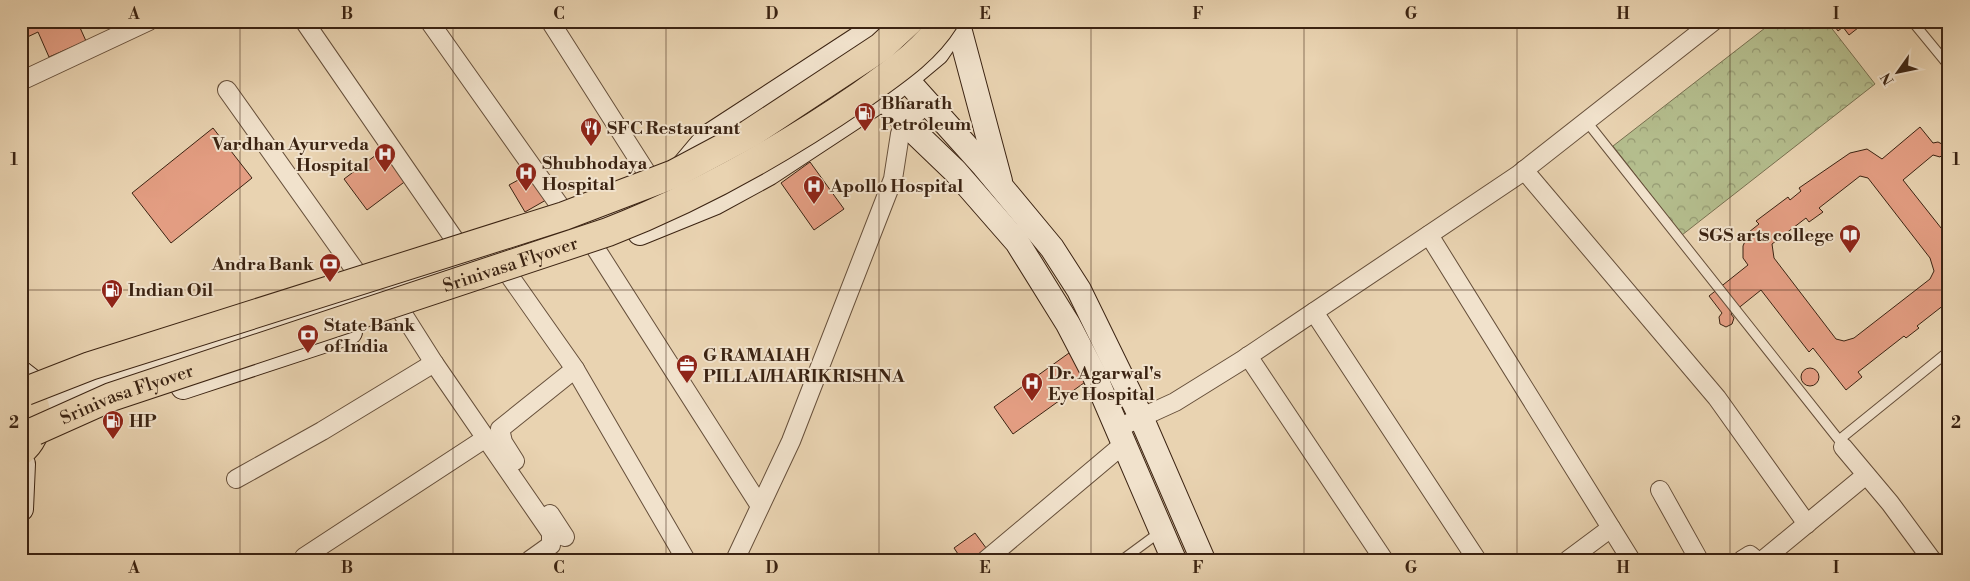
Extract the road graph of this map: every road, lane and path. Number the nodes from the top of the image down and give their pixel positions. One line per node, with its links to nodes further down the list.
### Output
1 (149, 21): 13 (street)
2 (304, 21): 25 (street)
3 (429, 21): 22 (street)
4 (550, 21): 21 (street)
5 (909, 21): 34 (main road, Srinivasa Flyover, bridge)
6 (1714, 21): 17 (street)
7 (1912, 21): 11 (lane)
8 (954, 22): 12 (street); 20 (street); 39 (main road, Srinivasa Flyover, bridge)
9 (874, 28): 10 (street); 12 (street)
10 (845, 48): 15 (street); 21 (street)
11 (1949, 66)
12 (905, 79): 15 (street); 16 (street)
13 (21, 81)
14 (227, 90): 27 (street)
15 (884, 98): 18 (street); 24 (street)
16 (927, 104): 18 (street); 20 (street)
17 (1587, 122): 19 (street); 30 (lane)
18 (905, 123): 36 (street); 43 (street)
19 (1524, 170): 23 (street); 45 (street)
20 (1002, 188): 35 (street)
21 (660, 194): 22 (street)
22 (574, 226): 25 (street)
23 (1429, 235): 28 (street); 46 (street)
24 (596, 249): 26 (street); 43 (street)
25 (469, 261): 27 (street)
26 (511, 278): 29 (street); 33 (street)
27 (371, 293): 34 (street)
28 (1314, 312): 31 (street); 49 (street)
29 (403, 314): 32 (street); 39 (street)
30 (1949, 350)
31 (1248, 356): 35 (street); 58 (street)
32 (434, 363): 37 (street); 41 (street)
33 (575, 369): 48 (street); 52 (street)
34 (28, 388): 39 (main road, Srinivasa Flyover)
35 (1141, 418): 36 (street); 57 (street)
36 (1121, 435): 47 (street); 54 (street)
37 (486, 438): 50 (street); 51 (street)
38 (1843, 447): 40 (street)
39 (30, 448): 44 (street)
40 (1866, 475): 45 (street); 65 (street)
41 (236, 478)
42 (1660, 490): 61 (street)
43 (760, 506): 53 (street)
44 (21, 509)
45 (1807, 524): 64 (street)
46 (1611, 528): 59 (street); 60 (street)
47 (1161, 530): 55 (lane); 56 (street)
48 (565, 537)
49 (1471, 558)
50 (306, 560)
51 (530, 560)
52 (686, 560)
53 (735, 560)
54 (986, 560)
55 (1122, 560)
56 (1174, 560)
57 (1203, 560)
58 (1384, 560)
59 (1568, 560)
60 (1631, 560)
61 (1700, 560)
62 (1742, 560): 63 (street)
63 (1756, 560)
64 (1763, 560)
65 (1932, 560)

